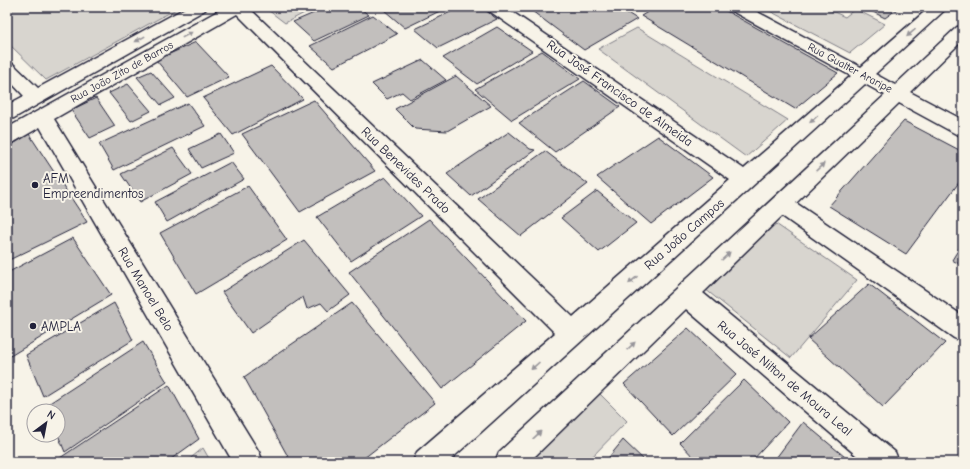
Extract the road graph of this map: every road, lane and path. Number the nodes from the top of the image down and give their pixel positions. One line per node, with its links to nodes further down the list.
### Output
1 (199, 7): 10 (street, Rua João Zito de Barros, one-way to 10)
2 (238, 7): 10 (street, Rua João Zito de Barros, one-way to 2); 18 (street, Rua Benevides Prado)
3 (494, 7): 14 (street, Rua José Francisco de Almeida)
4 (736, 7): 8 (street, Rua Gualter Araripe)
5 (940, 7): 8 (street, Rua João Campos, one-way to 8)
6 (963, 31): 9 (street)
7 (7, 68): 10 (street, Rua Manoel Belo)
8 (863, 75): 9 (street, Rua Gualter Araripe); 14 (street, Rua João Campos, one-way to 14)
9 (898, 93): 12 (street, Rua Gualter Araripe); 15 (street, one-way to 9)
10 (40, 107): 11 (street, Rua João Zito de Barros); 13 (street, Rua João Zito de Barros); 19 (street, Rua Manoel Belo)
11 (7, 113)
12 (963, 128)
13 (7, 137)
14 (745, 180): 18 (street, Rua João Campos, one-way to 18)
15 (781, 204): 16 (street, one-way to 15); 17 (street)
16 (686, 294): 21 (street, one-way to 16); 22 (street, Rua José Nilton de Moura Leal)
17 (963, 330)
18 (572, 333): 20 (street, Rua João Campos, one-way to 20)
19 (249, 462)
20 (427, 462)
21 (509, 462)
22 (885, 462)

